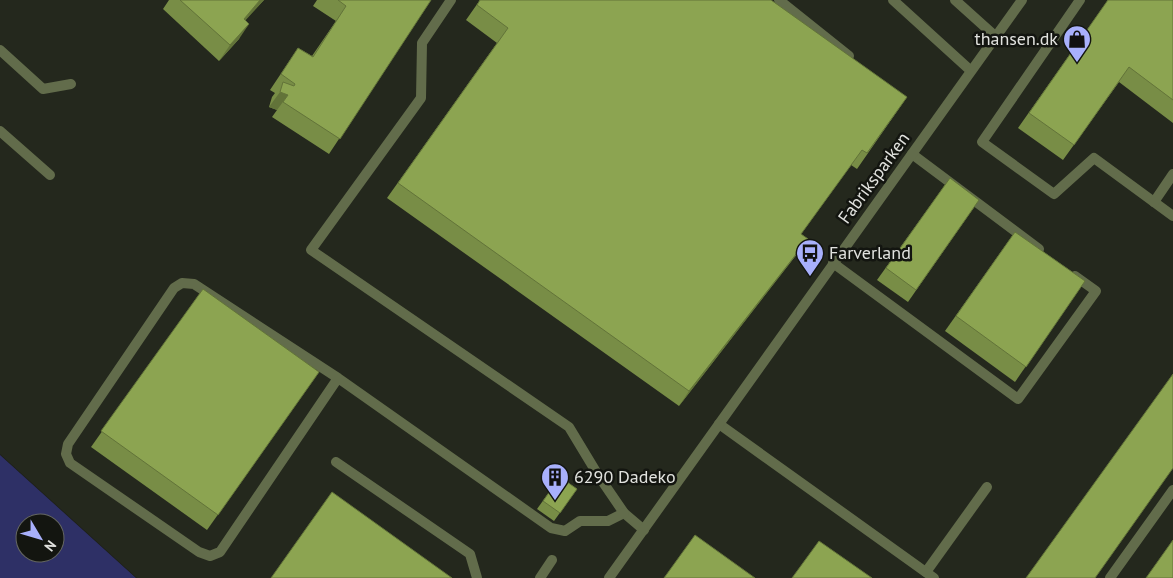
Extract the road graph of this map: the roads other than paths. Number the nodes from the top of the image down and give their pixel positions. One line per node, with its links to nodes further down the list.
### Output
1 (451, 0): 26 (street)
2 (779, 0): 9 (street)
3 (893, 0): 10 (street)
4 (955, 0): 7 (street)
5 (1022, 0): 7 (street, Fabriksparken)
6 (1080, 0): 16 (street)
7 (995, 36): 10 (street, Fabriksparken)
8 (0, 50): 11 (street)
9 (856, 62)
10 (970, 70): 13 (street, Fabriksparken)
11 (71, 84)
12 (0, 131): 15 (street)
13 (912, 154): 18 (street); 19 (street, Fabriksparken)
14 (1173, 174): 16 (street)
15 (50, 175)
16 (1154, 202): 17 (street)
17 (1173, 216)
18 (1048, 256)
19 (833, 264): 20 (street); 22 (street, Fabriksparken)
20 (1064, 268)
21 (338, 378): 21 (street); 26 (street)
22 (719, 424): 27 (street, Fabriksparken); 29 (street)
23 (336, 462): 30 (street)
24 (986, 487): 29 (street)
25 (1173, 490): 33 (street)
26 (624, 513): 27 (street)
27 (644, 530): 32 (street, Fabriksparken)
28 (552, 560): 31 (street)
29 (930, 575)
30 (477, 578)
31 (540, 578)
32 (609, 578)
33 (1110, 578)

